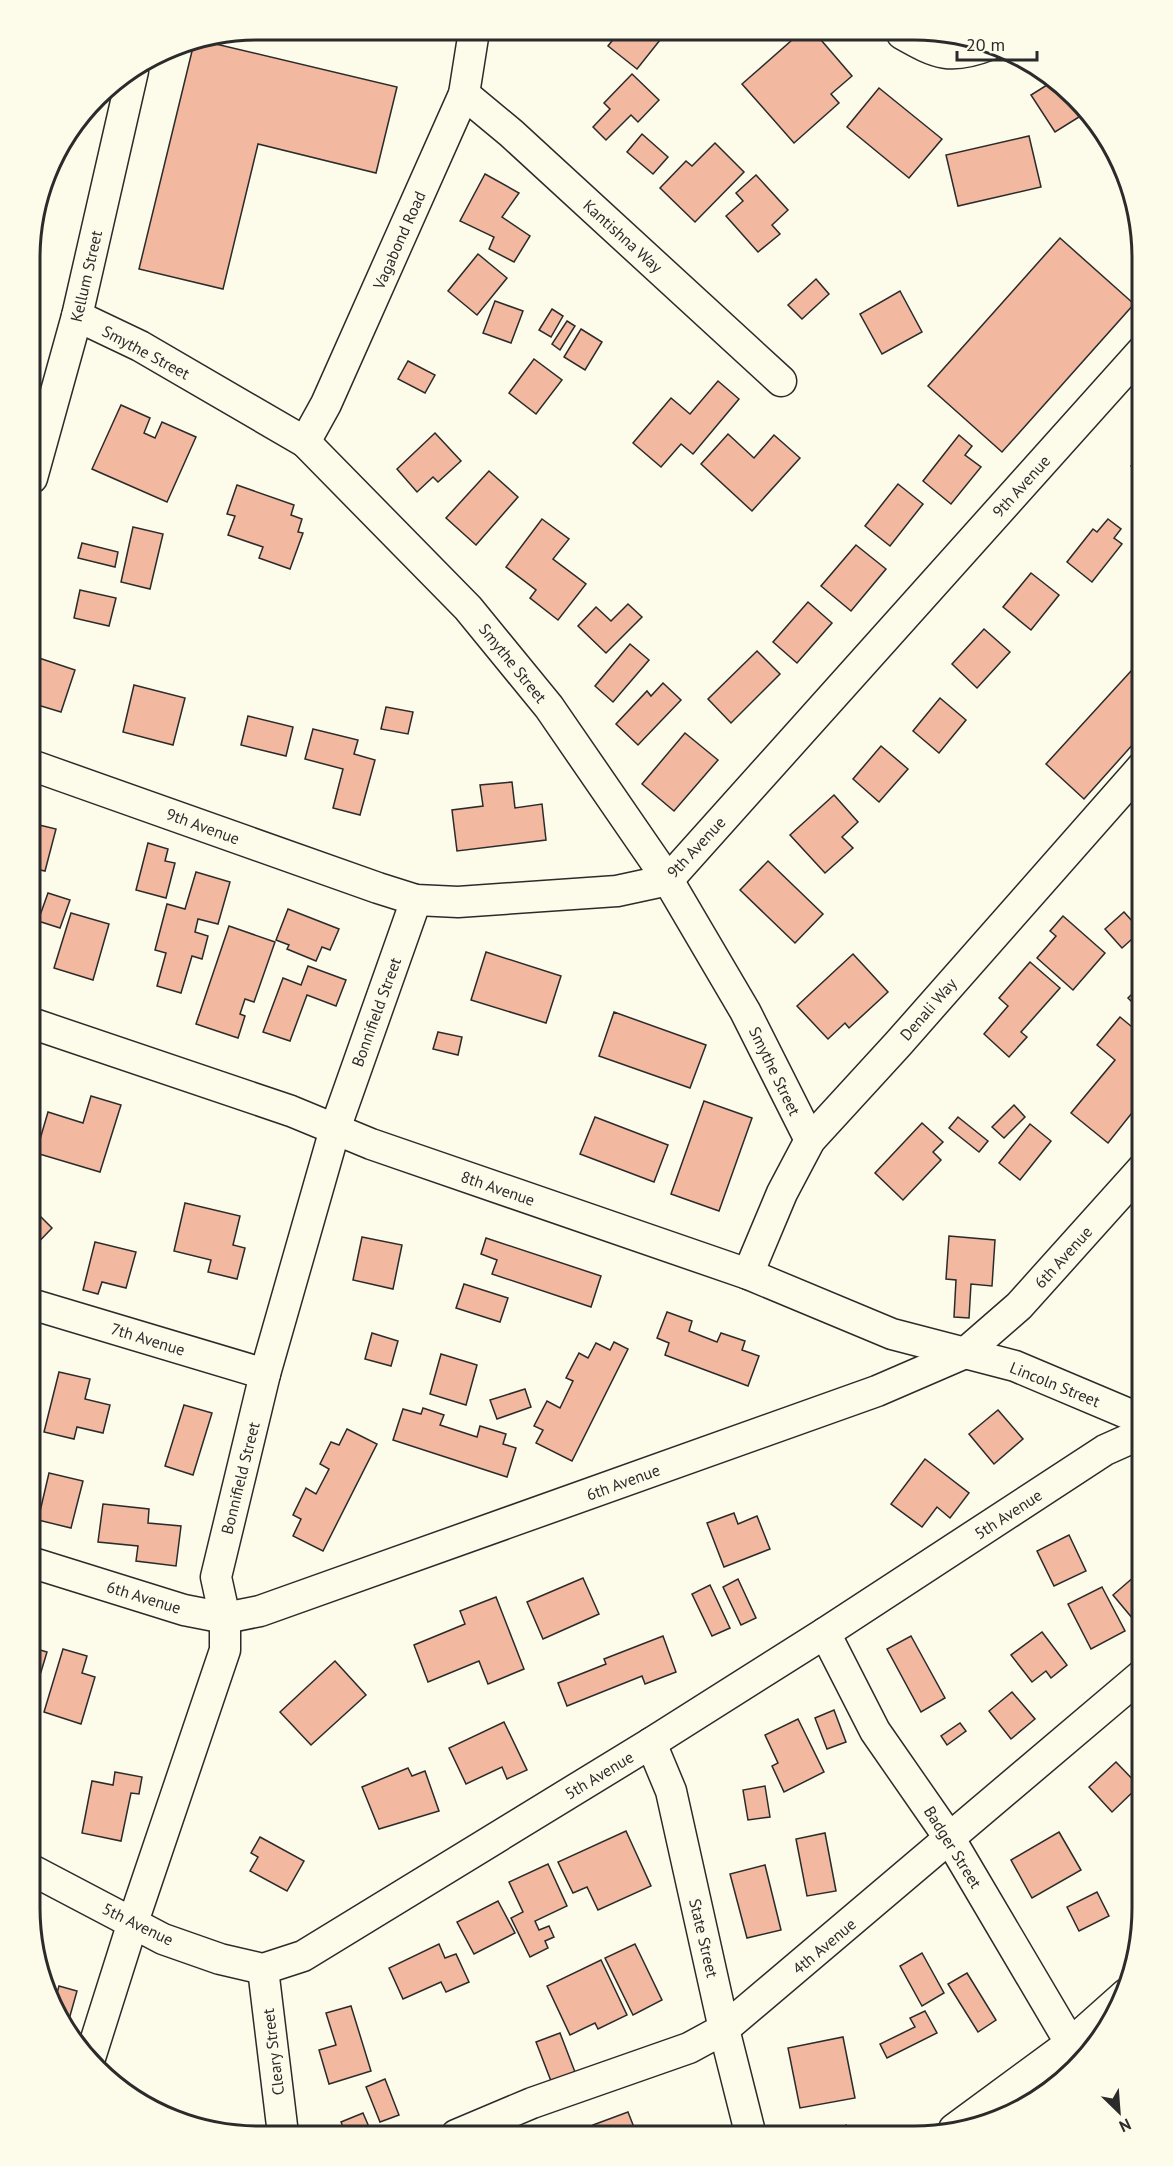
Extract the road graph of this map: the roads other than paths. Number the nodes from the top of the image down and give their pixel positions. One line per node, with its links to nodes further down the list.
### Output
1 (473, 40): 5 (street, Vagabond Road)
2 (914, 40): 3 (street)
3 (977, 50)
4 (130, 83): 6 (street, Kellum Street)
5 (464, 94): 8 (street, Kantishna Way); 9 (street, Vagabond Road)
6 (78, 316): 9 (street, Smythe Street); 10 (street, Kellum Street)
7 (1132, 362): 13 (street, 9th Avenue)
8 (781, 381)
9 (305, 442): 13 (street, Smythe Street)
10 (40, 450)
11 (40, 768): 14 (street, 9th Avenue)
12 (1132, 778): 17 (street, Denali Way)
13 (668, 880): 14 (street, 9th Avenue); 17 (street, Smythe Street)
14 (416, 900): 16 (street, Bonnifield Street)
15 (40, 1026): 16 (street, 8th Avenue)
16 (335, 1129): 19 (street, 8th Avenue); 22 (street, Bonnifield Street)
17 (810, 1140): 19 (street, Denali Way)
18 (1132, 1180): 21 (street, 6th Avenue)
19 (748, 1274): 21 (street, 8th Avenue)
20 (40, 1307): 22 (street, 7th Avenue)
21 (965, 1353): 23 (street, Lincoln Street); 26 (street, 6th Avenue)
22 (265, 1374): 26 (street, Bonnifield Street)
23 (1132, 1415)
24 (1132, 1438): 27 (street, 5th Avenue)
25 (40, 1565): 26 (street, 6th Avenue)
26 (225, 1618): 32 (street, Bonnifield Street)
27 (825, 1633): 29 (street, 5th Avenue); 30 (street, Badger Street)
28 (1132, 1683): 30 (street, 4th Avenue)
29 (651, 1743): 33 (street, 5th Avenue); 34 (street, State Street)
30 (950, 1839): 34 (street, 4th Avenue); 37 (street, Badger Street)
31 (40, 1874): 32 (street, 5th Avenue)
32 (133, 1922): 33 (street, 5th Avenue); 36 (street, Bonnifield Street)
33 (263, 1969): 39 (street, Cleary Street)
34 (724, 2029): 40 (street, 4th Avenue); 41 (street, State Street)
35 (1091, 2034): 37 (street)
36 (93, 2049)
37 (1076, 2052): 38 (street)
38 (972, 2118)
39 (282, 2126)
40 (477, 2126)
41 (748, 2126)

